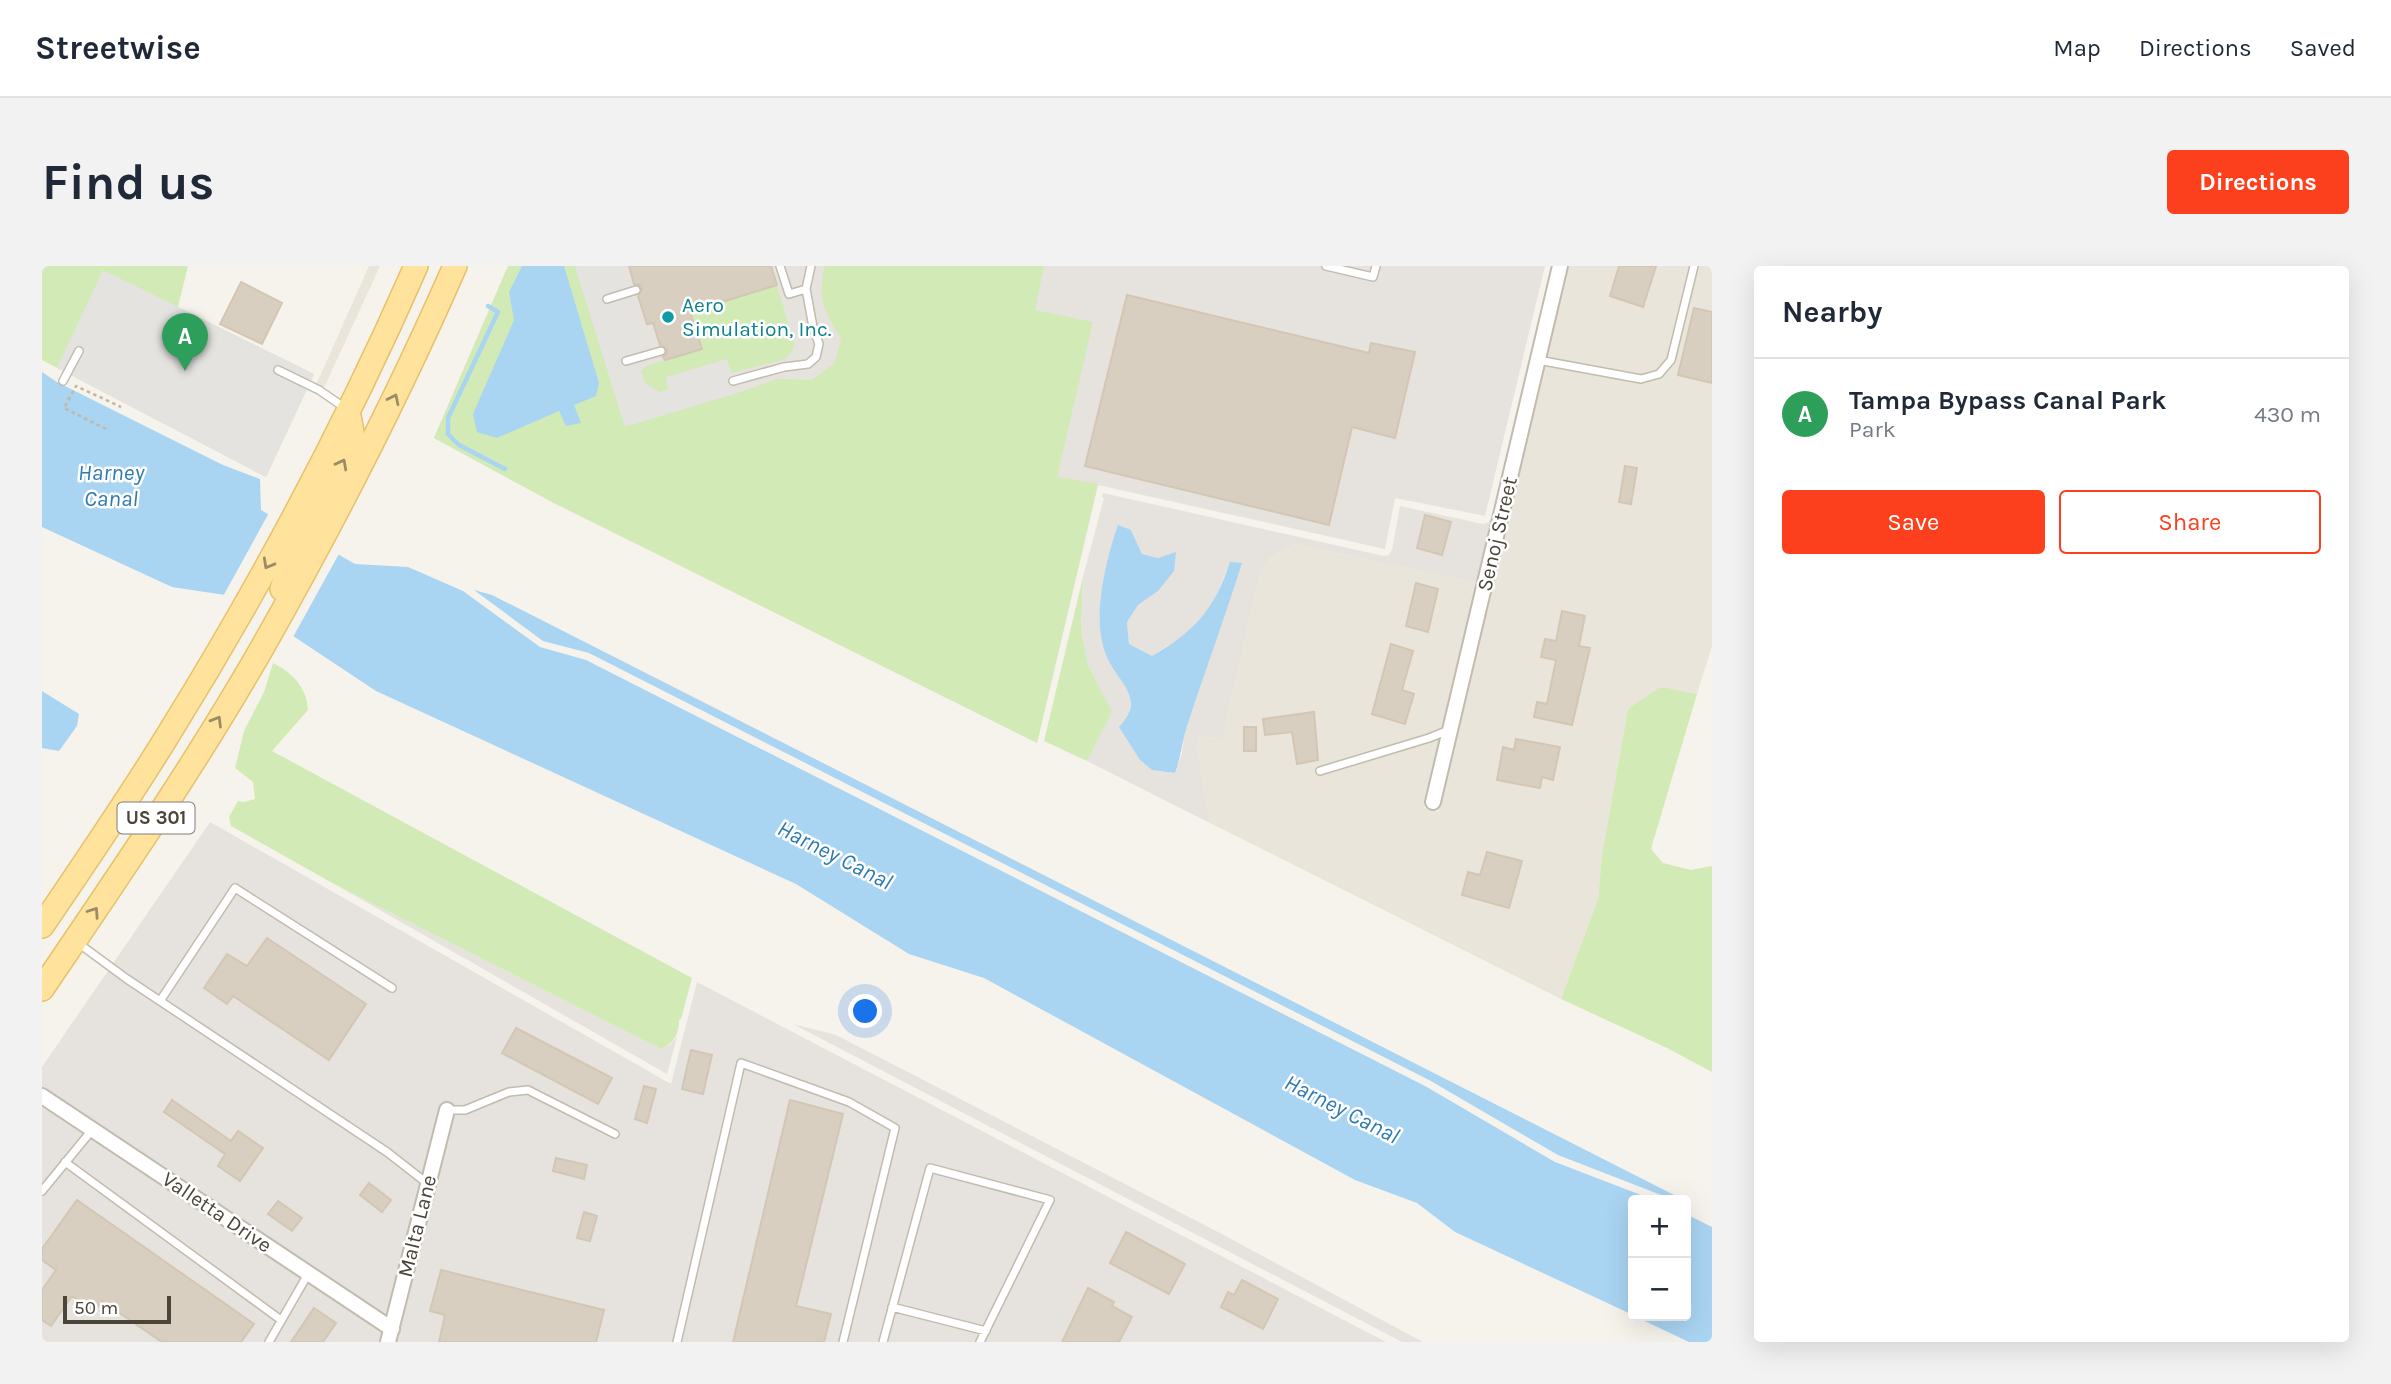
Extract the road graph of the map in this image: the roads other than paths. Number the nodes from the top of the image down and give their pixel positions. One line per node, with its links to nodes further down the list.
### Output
1 (416, 266): 19 (main road, US 301)
2 (455, 266): 20 (main road, US 301, one-way to 2)
3 (780, 266): 9 (lane)
4 (811, 266): 9 (lane)
5 (1326, 266): 6 (lane)
6 (1376, 266)
7 (1560, 266): 14 (street, Senoj Street)
8 (1694, 266): 14 (lane)
9 (806, 289): 17 (lane)
10 (636, 290): 11 (lane)
11 (607, 299)
12 (79, 351): 18 (lane)
13 (661, 351): 15 (lane)
14 (1538, 360): 21 (street, Senoj Street)
15 (626, 362)
16 (278, 370): 19 (lane)
17 (733, 380)
18 (63, 381)
19 (348, 411): 20 (main road, US 301)
20 (316, 513): 24 (main road, US 301, one-way to 24); 25 (main road, US 301, one-way to 20)
21 (1450, 730): 22 (lane); 23 (street, Senoj Street)
22 (1320, 771)
23 (1433, 802)
24 (42, 926)
25 (75, 941): 27 (main road, US 301); 28 (lane)
26 (392, 988): 28 (lane)
27 (42, 989)
28 (160, 1001): 34 (lane)
29 (42, 1096): 31 (street, Valletta Drive)
30 (447, 1110): 32 (lane); 34 (street, Malta Lane)
31 (93, 1130): 33 (lane); 36 (street, Valletta Drive)
32 (615, 1133)
33 (65, 1162): 35 (lane); 38 (lane)
34 (428, 1184): 40 (street, Malta Lane)
35 (42, 1191)
36 (308, 1273): 38 (lane); 40 (street, Valletta Drive)
37 (892, 1307): 39 (lane); 39 (lane); 44 (lane)
38 (281, 1320): 41 (lane)
39 (986, 1331): 45 (lane)
40 (390, 1335)
41 (269, 1342)
42 (677, 1342): 43 (lane)
43 (843, 1342)
44 (883, 1342)
45 (980, 1342)

